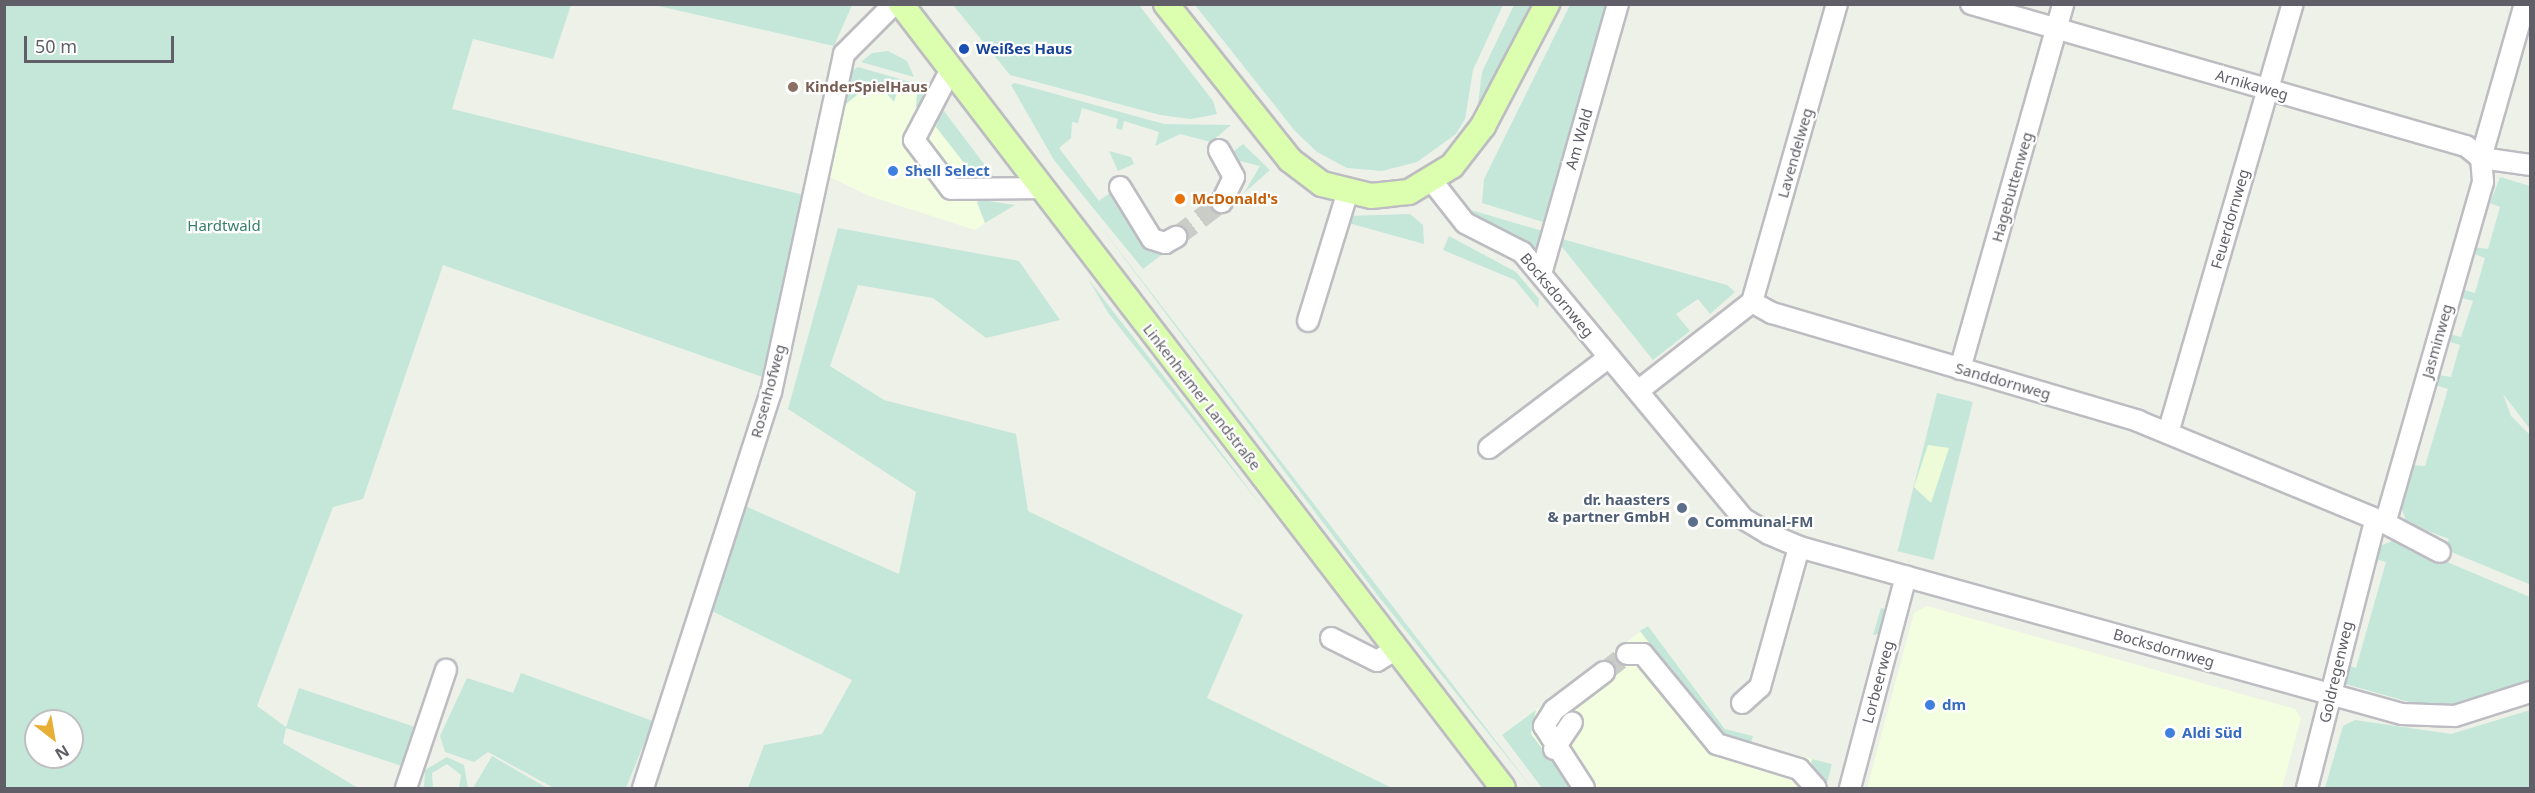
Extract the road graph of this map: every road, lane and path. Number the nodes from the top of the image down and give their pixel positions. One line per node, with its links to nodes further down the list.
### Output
1 (894, 4): 48 (street, Rosenhofweg)
2 (901, 4): 12 (main road, Linkenheimer Landstraße)
3 (1166, 4): 20 (main road)
4 (1547, 4): 17 (main road)
5 (1618, 4): 23 (street, Am Wald)
6 (1837, 4): 24 (street, Lavendelweg)
7 (1971, 4): 11 (street, Arnikaweg)
8 (2063, 4): 11 (street, Hagebuttenweg)
9 (2293, 4): 13 (street, Feuerdornweg)
10 (2525, 4): 15 (street, Jasminweg)
11 (2057, 29): 13 (street, Arnikaweg); 27 (street, Hagebuttenweg)
12 (951, 69): 18 (main road, Linkenheimer Landstraße); 18 (street)
13 (2268, 89): 15 (street, Arnikaweg); 29 (street, Feuerdornweg)
14 (1219, 150): 21 (street)
15 (2481, 158): 16 (street, Arnikaweg); 31 (street, Jasminweg)
16 (2530, 165)
17 (1432, 182): 20 (main road); 23 (street, Bocksdornweg)
18 (1040, 188): 36 (main road, Linkenheimer Landstraße)
19 (1120, 188): 22 (street)
20 (1347, 194): 25 (street)
21 (1222, 202)
22 (1176, 237)
23 (1541, 274): 26 (street, Bocksdornweg)
24 (1752, 302): 27 (street, Sanddornweg); 28 (street)
25 (1308, 321)
26 (1608, 358): 28 (street, Bocksdornweg); 30 (street)
27 (1960, 369): 29 (street, Sanddornweg)
28 (1638, 391): 32 (street, Bocksdornweg)
29 (2168, 433): 31 (street, Sanddornweg)
30 (1489, 448)
31 (2380, 522): 33 (street, Sanddornweg); 42 (street, Goldregenweg)
32 (1799, 547): 34 (street, Bocksdornweg); 44 (street)
33 (2440, 552)
34 (1906, 576): 42 (street, Bocksdornweg); 52 (street, Lorbeerweg)
35 (1331, 638): 36 (street)
36 (1396, 649): 49 (main road, Linkenheimer Landstraße)
37 (1627, 654): 43 (street)
38 (446, 670): 47 (street)
39 (1604, 672): 46 (street)
40 (1661, 692): 43 (street)
41 (2530, 692): 42 (street, Bocksdornweg)
42 (2332, 695): 53 (street, Goldregenweg)
43 (1680, 702): 51 (street)
44 (1742, 703)
45 (1572, 722): 46 (street)
46 (1554, 749): 50 (street)
47 (406, 789)
48 (643, 789)
49 (1503, 789)
50 (1584, 789)
51 (1816, 789)
52 (1850, 789)
53 (2307, 789)

